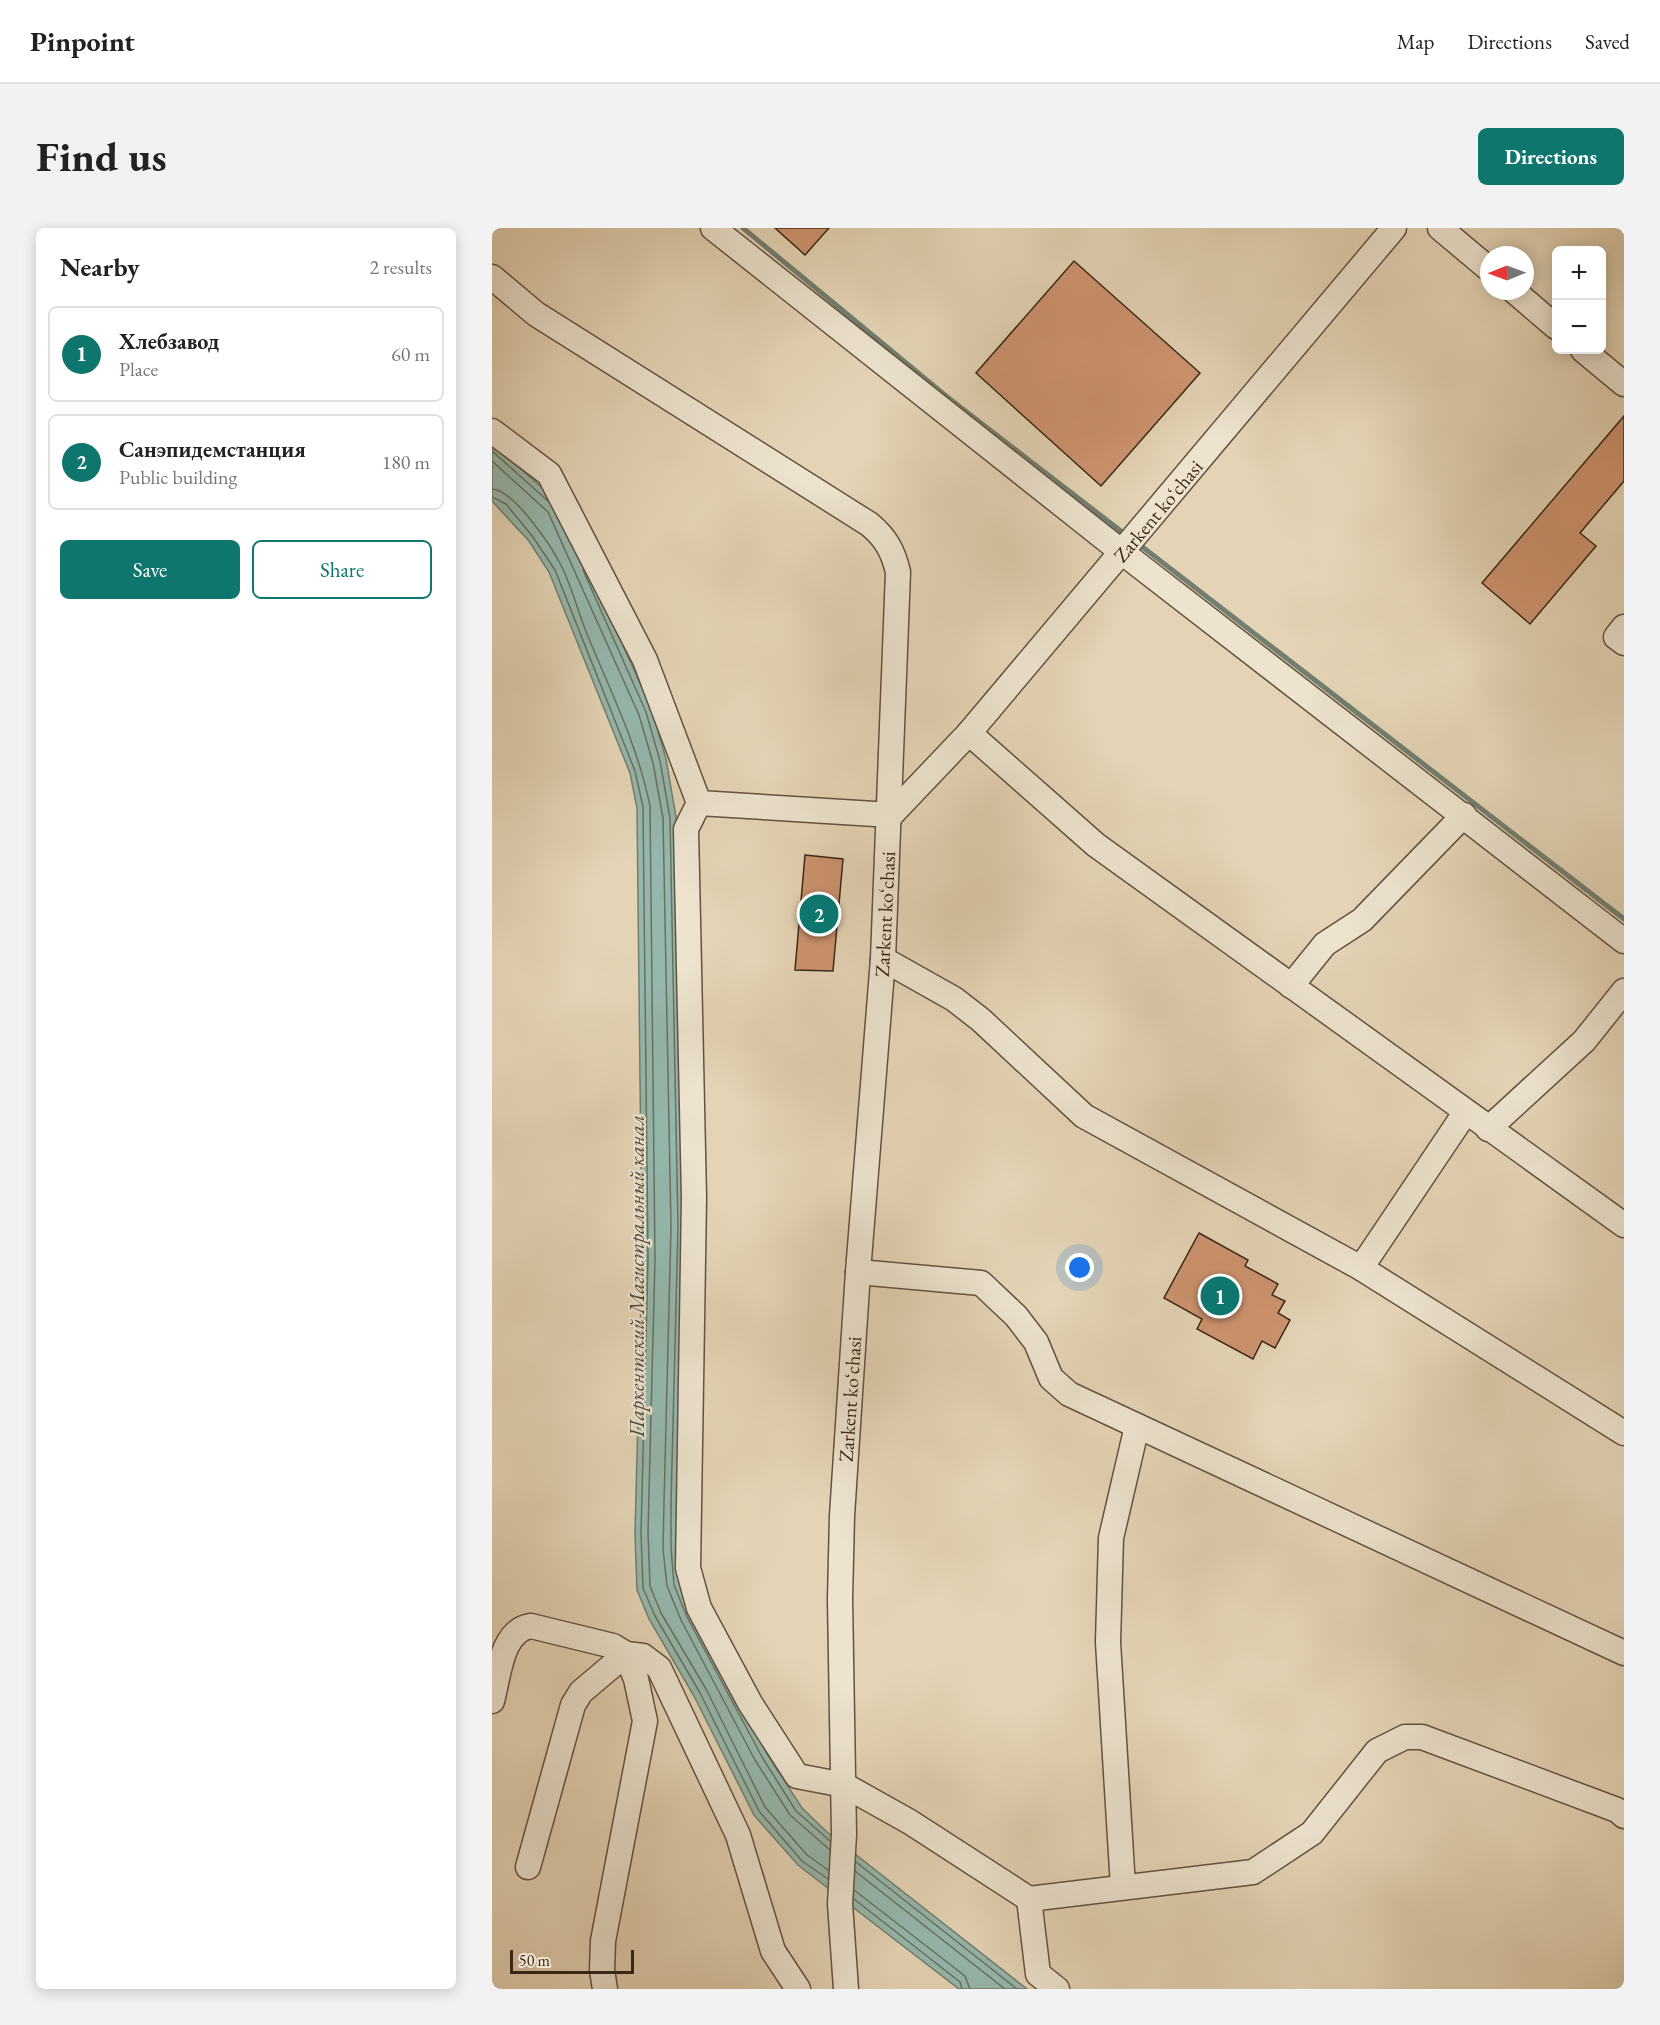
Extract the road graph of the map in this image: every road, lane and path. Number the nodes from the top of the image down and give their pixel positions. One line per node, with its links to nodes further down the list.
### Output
1 (713, 228): 11 (street)
2 (1394, 228): 11 (street, Zarkent koʻchasi)
3 (1440, 228): 4 (street)
4 (1480, 261)
5 (492, 277): 16 (street)
6 (1526, 300): 7 (street)
7 (1552, 323)
8 (1588, 354): 9 (street)
9 (1624, 384)
10 (492, 431): 15 (street)
11 (1130, 545): 14 (street, Zarkent koʻchasi); 17 (street)
12 (1624, 627): 13 (street)
13 (1624, 643)
14 (969, 733): 16 (street, Zarkent koʻchasi); 20 (street)
15 (699, 803): 16 (street); 32 (street)
16 (891, 815): 19 (street, Zarkent koʻchasi)
17 (1464, 815): 18 (street); 20 (street)
18 (1624, 941)
19 (884, 959): 25 (street); 26 (street, Zarkent koʻchasi)
20 (1291, 986): 22 (street)
21 (1624, 992): 23 (street)
22 (1465, 1113): 23 (street); 25 (street)
23 (1488, 1129): 24 (street)
24 (1624, 1225)
25 (1361, 1268): 28 (street)
26 (858, 1272): 27 (street); 32 (street, Zarkent koʻchasi)
27 (1137, 1426): 29 (street); 35 (street)
28 (1624, 1433)
29 (1624, 1653)
30 (626, 1654): 31 (street); 34 (street); 37 (street); 38 (street)
31 (492, 1701)
32 (844, 1785): 36 (street); 39 (street, Zarkent koʻchasi)
33 (1624, 1816): 35 (street)
34 (528, 1867)
35 (1123, 1887): 36 (street)
36 (1029, 1899): 40 (street)
37 (605, 1989)
38 (798, 1989)
39 (846, 1989)
40 (1057, 1989)

